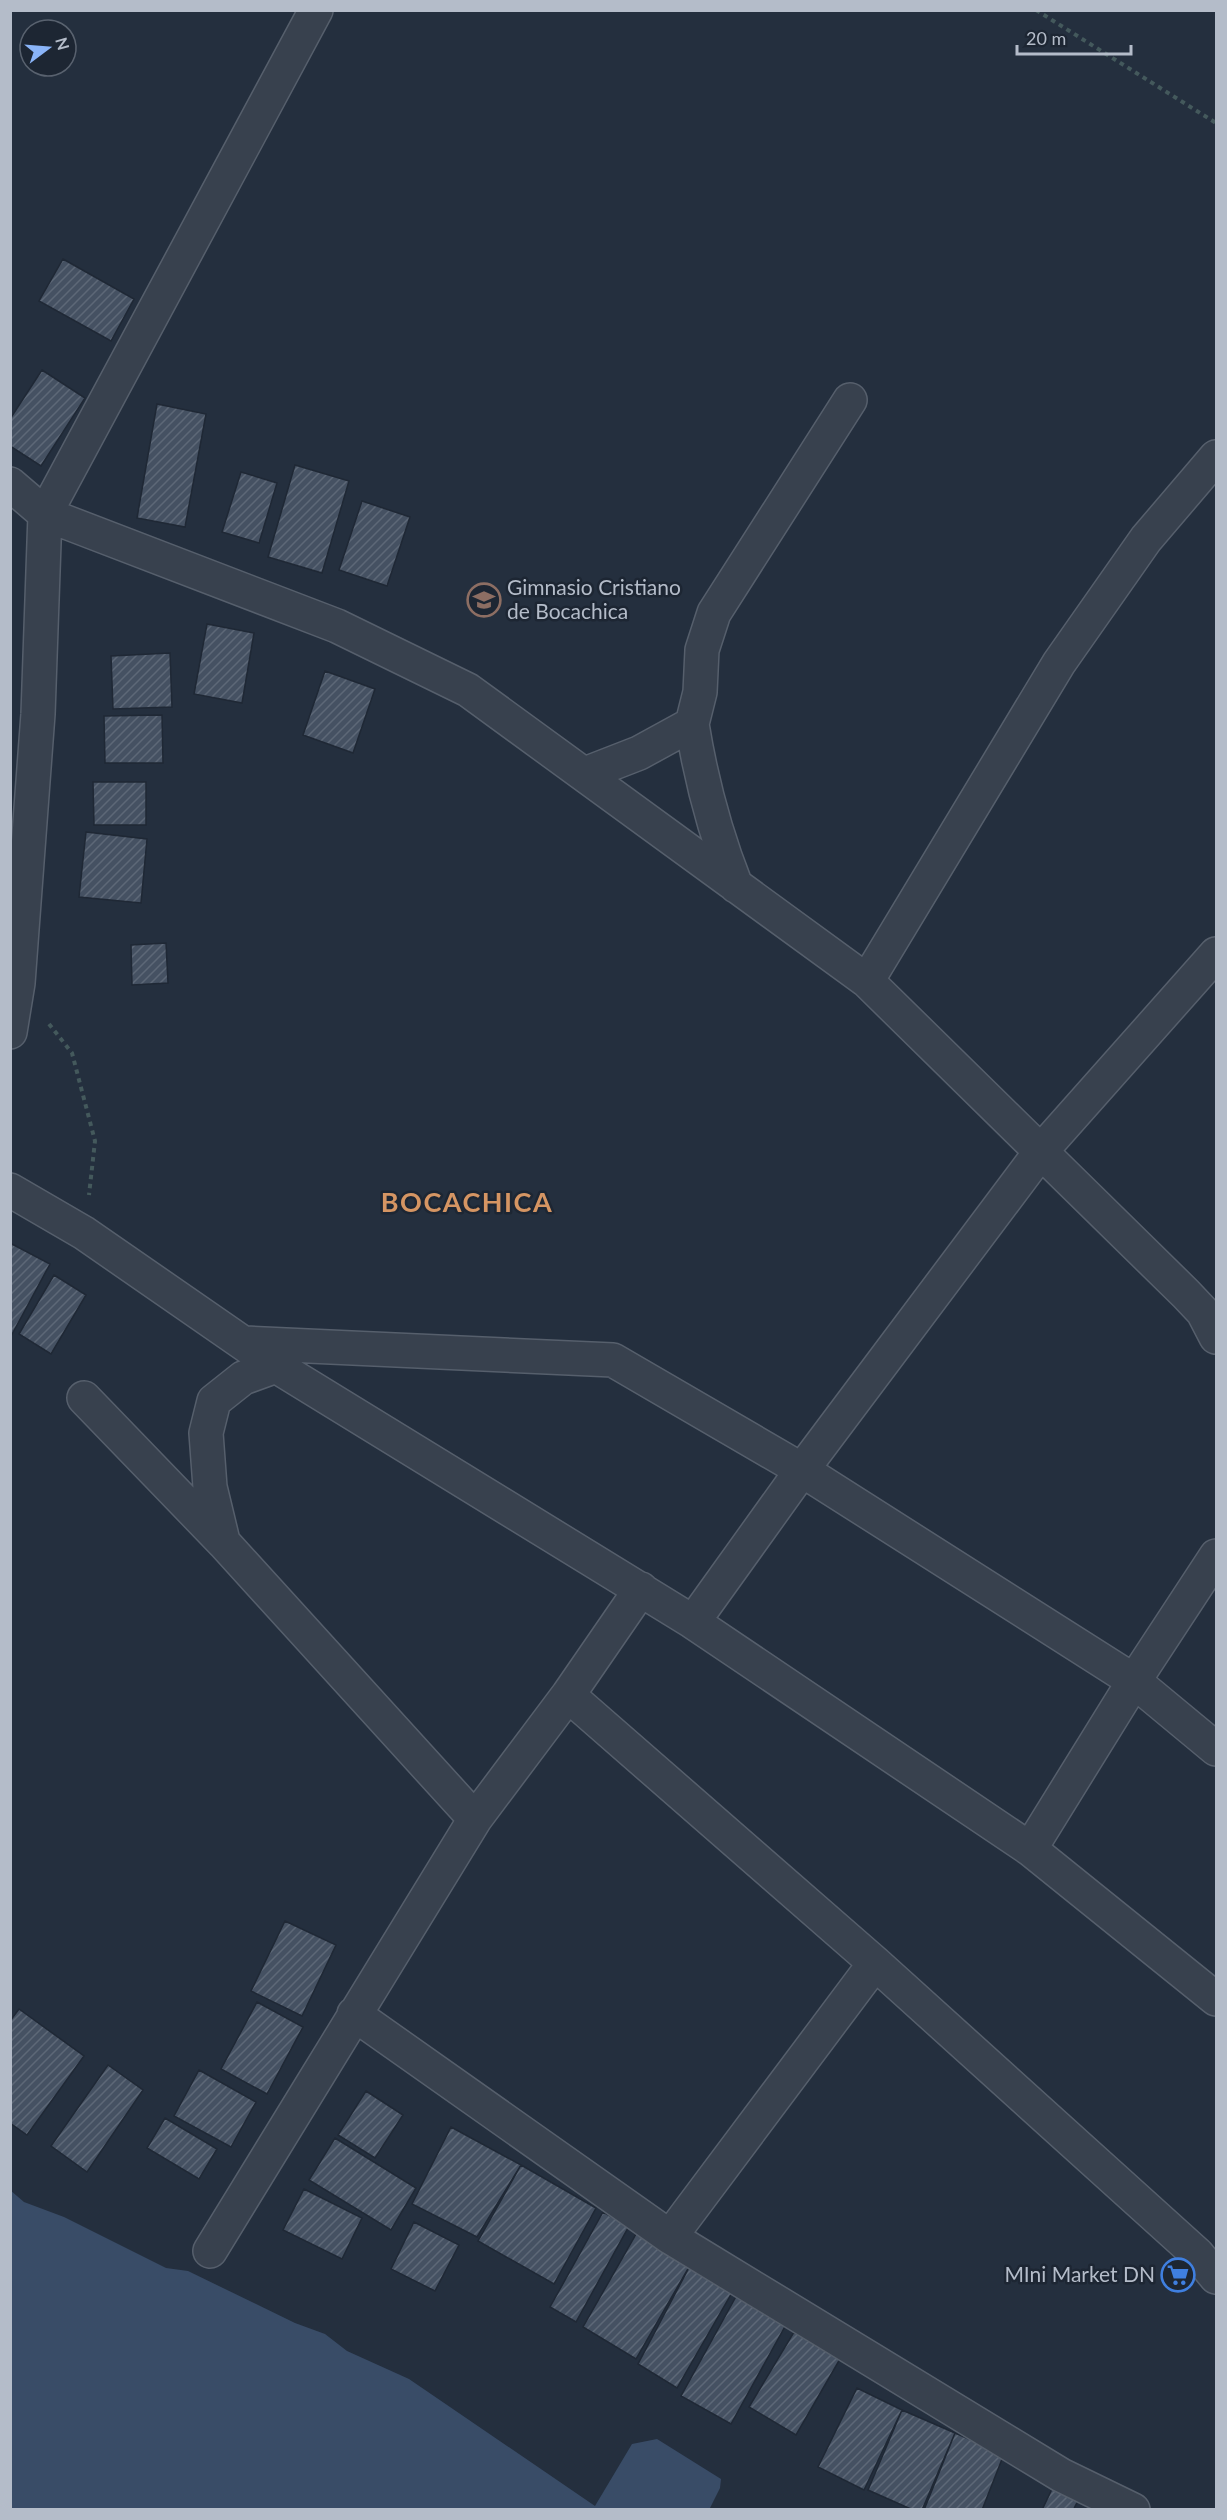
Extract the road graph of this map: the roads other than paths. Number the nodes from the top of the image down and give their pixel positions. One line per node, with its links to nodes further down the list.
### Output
1 (316, 10): 5 (street)
2 (850, 400): 6 (street)
3 (1216, 457): 10 (street)
4 (10, 484): 5 (street)
5 (45, 514): 7 (street); 11 (street)
6 (692, 724): 7 (street); 8 (street)
7 (585, 774): 8 (street)
8 (737, 887): 10 (street)
9 (1216, 954): 12 (street)
10 (867, 981): 12 (street)
11 (10, 1032)
12 (1042, 1150): 14 (street); 18 (street)
13 (10, 1190): 15 (street)
14 (1216, 1337)
15 (245, 1343): 16 (street); 18 (street)
16 (276, 1366): 19 (street); 21 (street)
17 (84, 1398): 19 (street)
18 (802, 1470): 22 (street); 23 (street)
19 (224, 1543): 26 (street)
20 (1216, 1556): 23 (street)
21 (641, 1589): 22 (street); 24 (street)
22 (693, 1622): 27 (street)
23 (1134, 1681): 25 (street); 27 (street)
24 (568, 1695): 26 (street); 28 (street)
25 (1216, 1749)
26 (475, 1819): 30 (street)
27 (1030, 1849): 29 (street)
28 (875, 1963): 31 (street); 33 (street)
29 (1216, 1999)
30 (354, 2014): 31 (street); 32 (street)
31 (670, 2237): 34 (street)
32 (210, 2251)
33 (1210, 2255)
34 (1133, 2510)

